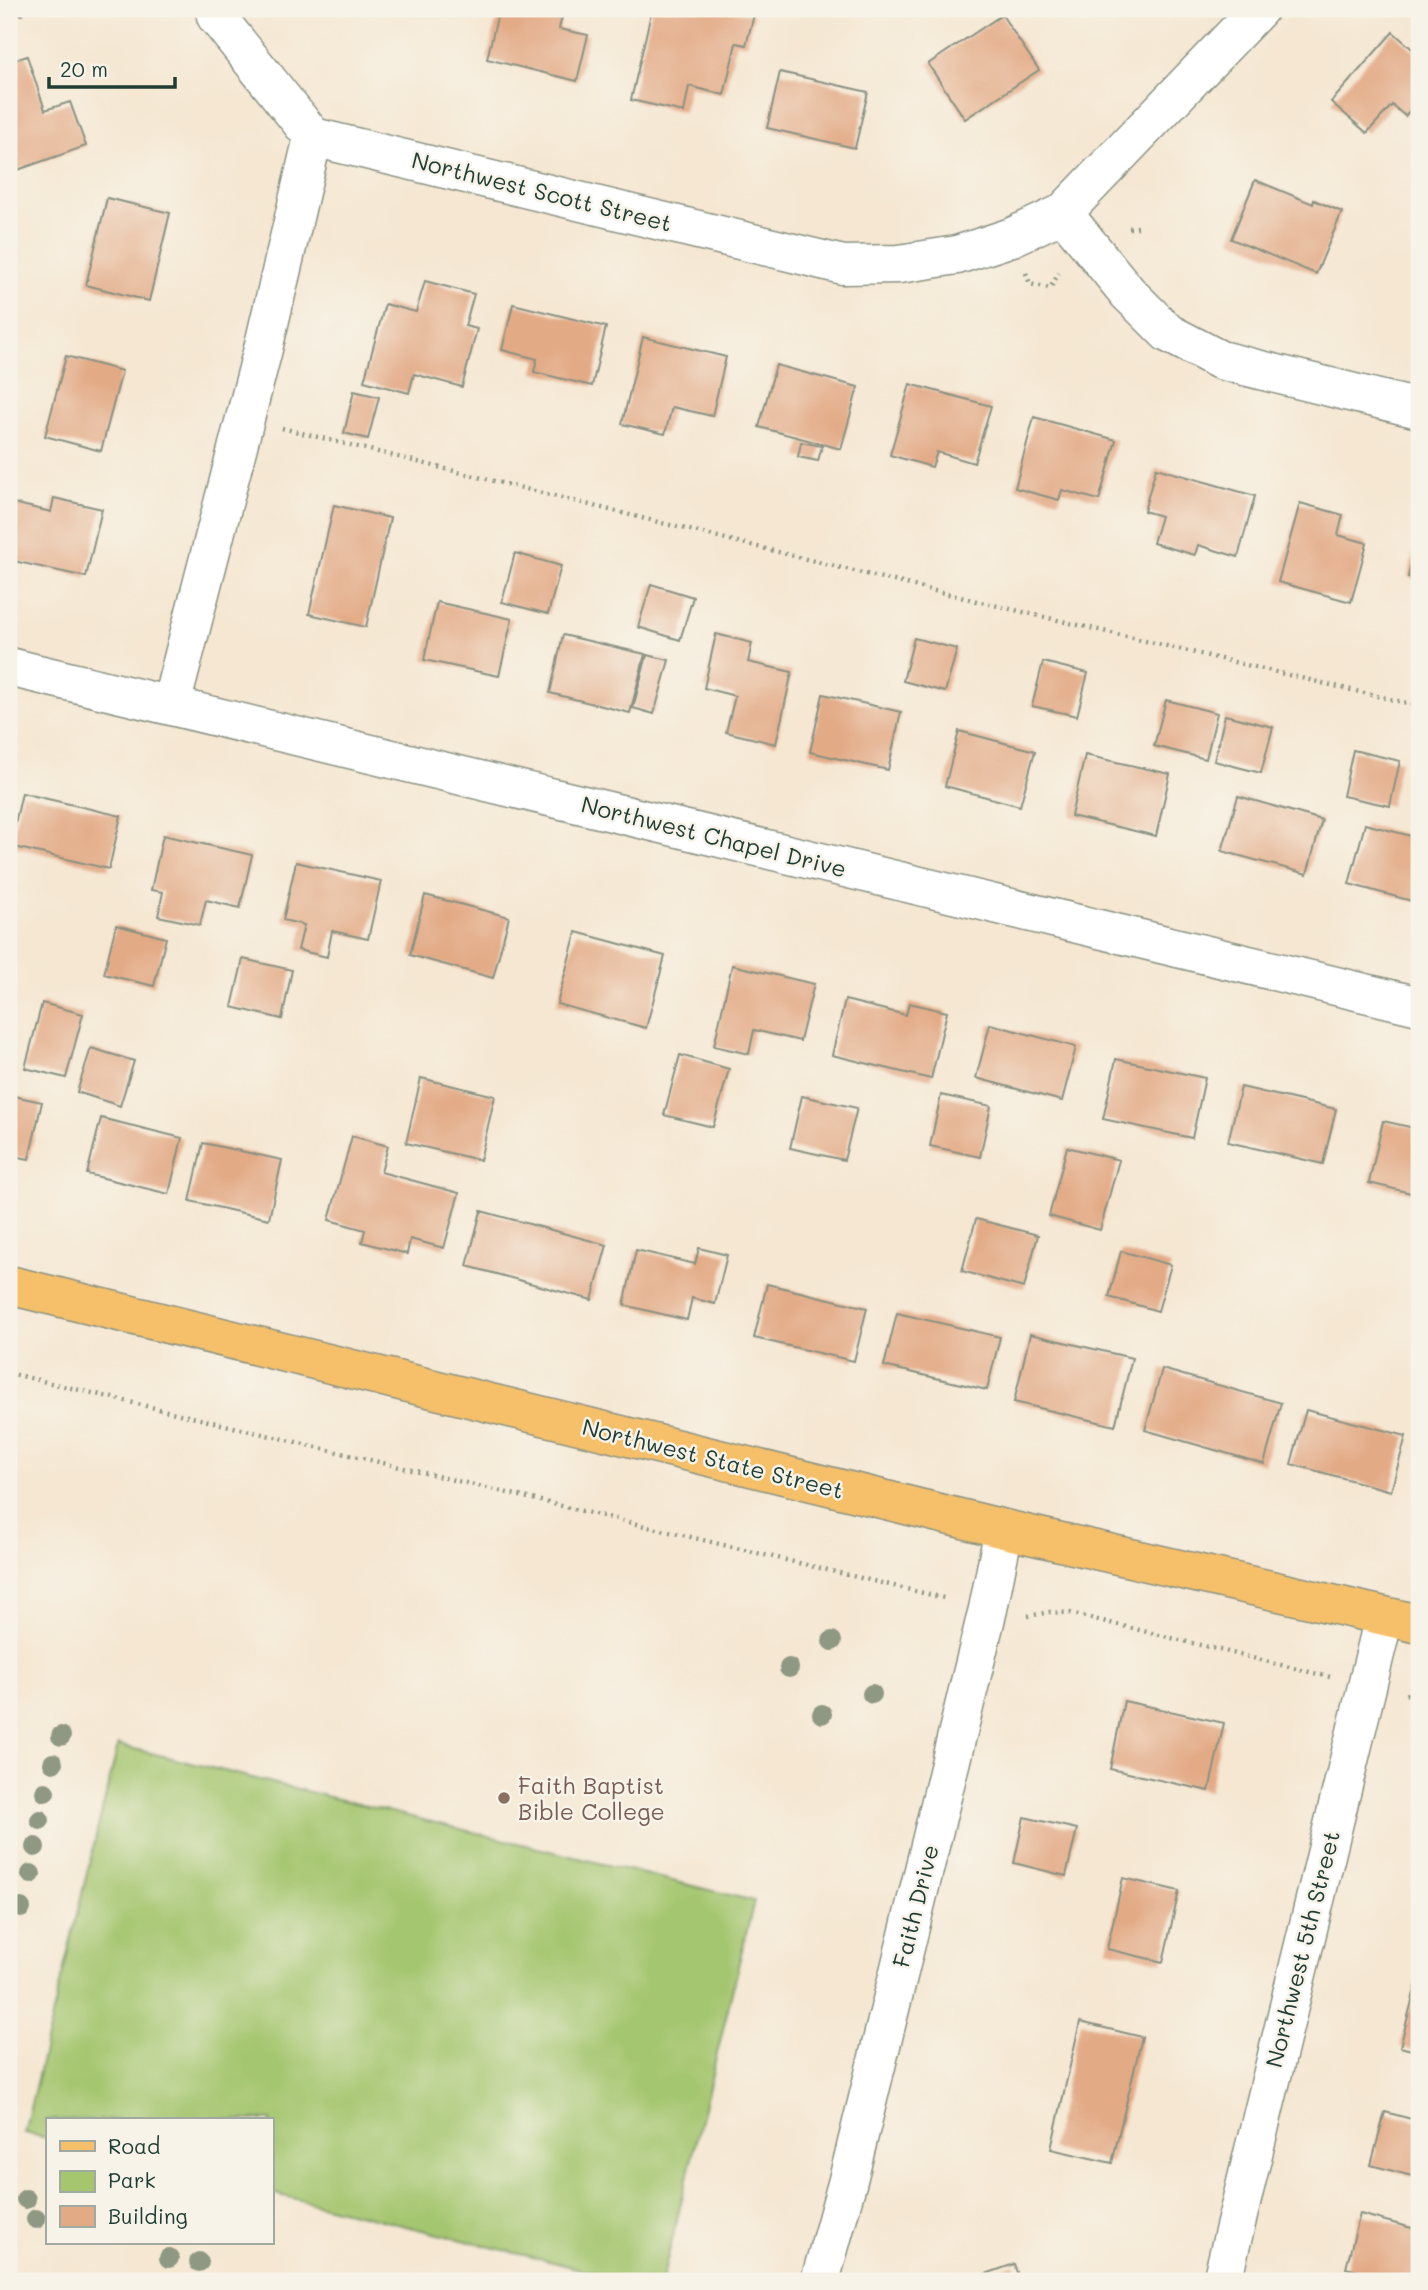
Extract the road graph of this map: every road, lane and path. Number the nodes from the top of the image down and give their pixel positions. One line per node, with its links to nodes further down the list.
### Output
1 (1259, 9): 4 (street, Northwest Scott Street)
2 (216, 16): 3 (street)
3 (313, 137): 4 (street, Northwest Scott Street); 8 (street)
4 (1063, 213): 7 (street)
5 (1030, 284): 6 (path)
6 (1050, 288)
7 (1419, 409)
8 (244, 418): 10 (street); 11 (path)
9 (9, 667): 10 (street, Northwest Chapel Drive)
10 (170, 705): 12 (street, Northwest Chapel Drive)
11 (1419, 706)
12 (1419, 1006)
13 (9, 1285): 15 (main road, Northwest State Street)
14 (9, 1373): 16 (path)
15 (1004, 1529): 16 (street, Faith Drive); 17 (main road, Northwest State Street)
16 (988, 1609): 18 (path); 20 (street, Faith Drive)
17 (1402, 1620): 18 (street, Northwest 5th Street)
18 (1366, 1685): 19 (path); 21 (street, Northwest 5th Street)
19 (1419, 1698)
20 (820, 2281)
21 (1222, 2281)

